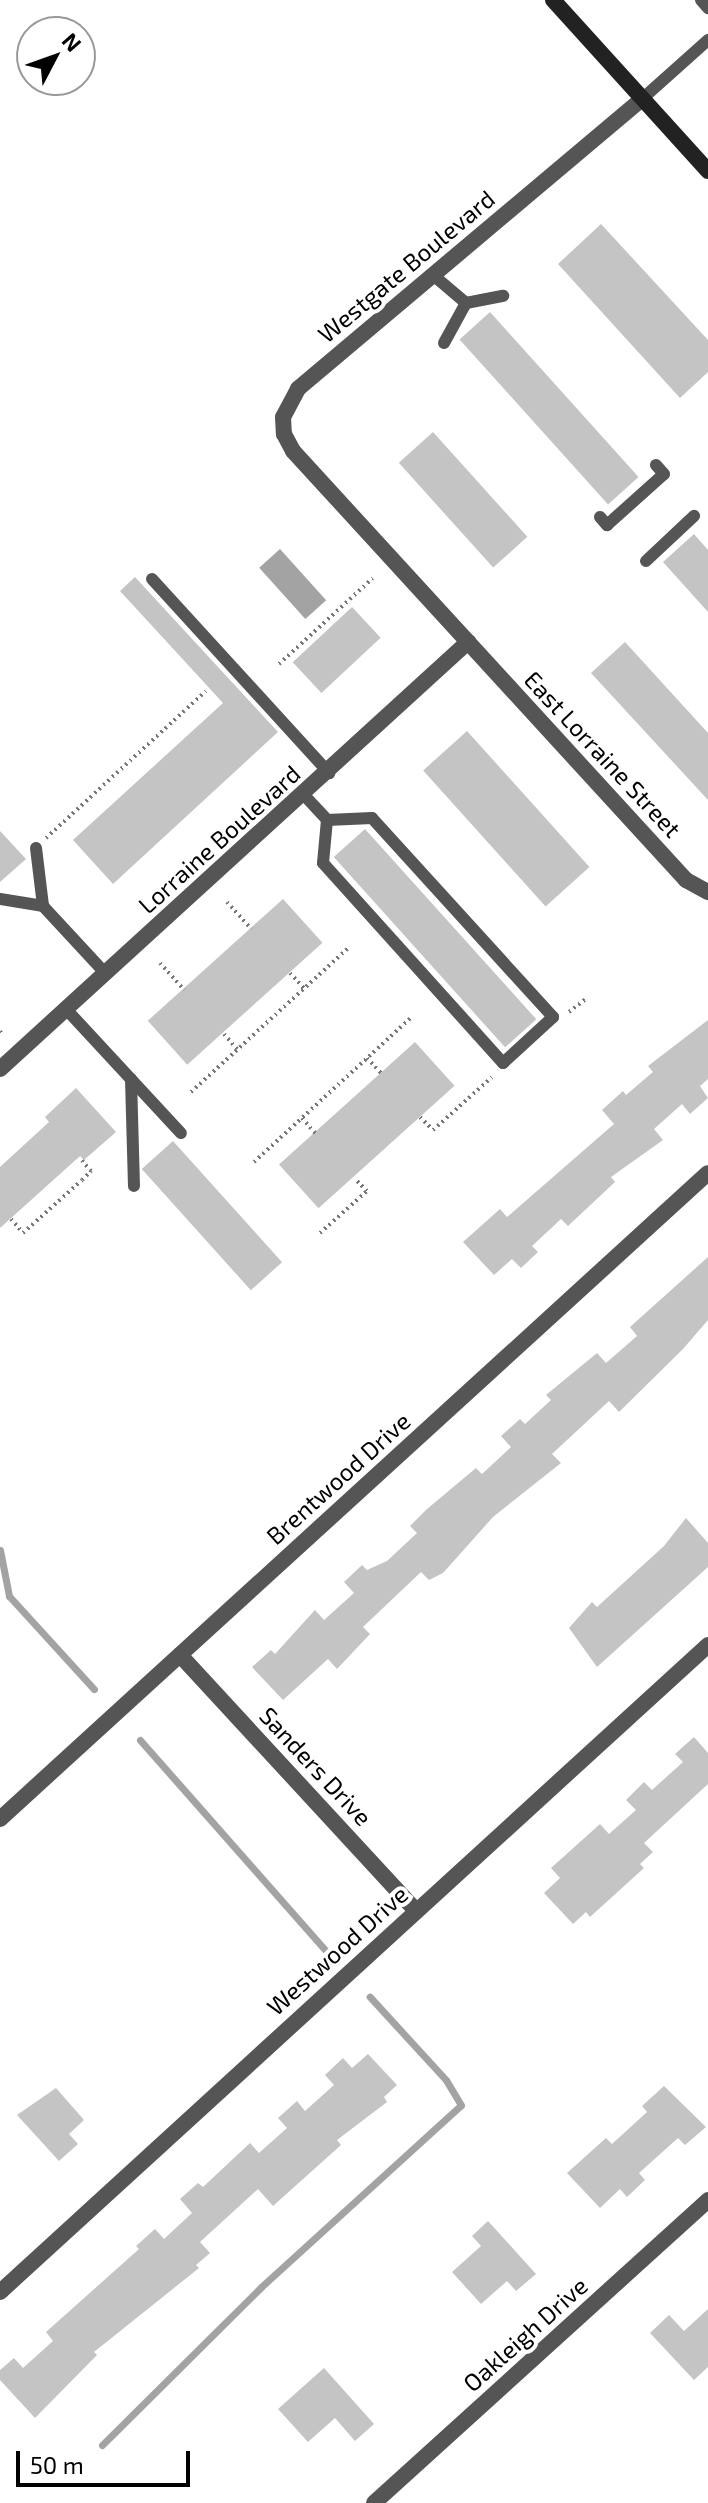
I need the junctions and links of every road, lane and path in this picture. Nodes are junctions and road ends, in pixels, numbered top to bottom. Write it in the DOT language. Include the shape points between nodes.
graph roads {
  1 [pos="553,0"];
  2 [pos="701,0"];
  3 [pos="708,8"];
  4 [pos="708,40"];
  5 [pos="642,99"];
  6 [pos="708,171"];
  7 [pos="433,275"];
  8 [pos="503,296"];
  9 [pos="466,303"];
  10 [pos="444,343"];
  11 [pos="656,465"];
  12 [pos="694,516"];
  13 [pos="600,517"];
  14 [pos="646,561"];
  15 [pos="373,578"];
  16 [pos="152,579"];
  17 [pos="468,642"];
  18 [pos="279,664"];
  19 [pos="206,691"];
  20 [pos="329,773"];
  21 [pos="304,795"];
  22 [pos="327,820"];
  23 [pos="41,844"];
  24 [pos="708,892"];
  25 [pos="0,899"];
  26 [pos="227,902"];
  27 [pos="43,906"];
  28 [pos="251,929"];
  29 [pos="349,947"];
  30 [pos="160,963"];
  31 [pos="105,973"];
  32 [pos="290,973"];
  33 [pos="304,988"];
  34 [pos="184,990"];
  35 [pos="66,1009"];
  36 [pos="413,1016"];
  37 [pos="224,1034"];
  38 [pos="237,1049"];
  39 [pos="367,1058"];
  40 [pos="0,1069"];
  41 [pos="498,1072"];
  42 [pos="381,1073"];
  43 [pos="131,1079"];
  44 [pos="191,1092"];
  45 [pos="420,1117"];
  46 [pos="302,1118"];
  47 [pos="181,1133"];
  48 [pos="315,1133"];
  49 [pos="79,1157"];
  50 [pos="254,1162"];
  51 [pos="708,1173"];
  52 [pos="354,1178"];
  53 [pos="134,1186"];
  54 [pos="11,1219"];
  55 [pos="320,1233"];
  56 [pos="708,1645"];
  57 [pos="180,1655"];
  58 [pos="0,1819"];
  59 [pos="416,1911"];
  60 [pos="708,2200"];
  61 [pos="0,2292"];
  62 [pos="374,2503"];
  1 -- 5 [label="main road"];
  2 -- 3 [label="lane"];
  4 -- 5 [label="lane"];
  5 -- 6 [label="main road"];
  5 -- 7 [label="street, Westgate Boulevard"];
  7 -- 9 [label="lane"];
  7 -- 17 [label="street, Westgate Boulevard" via="288,401 284,434"];
  8 -- 9 [label="lane"];
  9 -- 10 [label="lane"];
  11 -- 13 [label="lane" via="664,474 607,525"];
  12 -- 14 [label="lane"];
  15 -- 18 [label="path"];
  16 -- 20 [label="lane"];
  17 -- 20 [label="street, Lorraine Boulevard"];
  17 -- 24 [label="street, East Lorraine Street" via="686,880"];
  19 -- 23 [label="path"];
  20 -- 21 [label="street, Lorraine Boulevard"];
  21 -- 22 [label="lane"];
  21 -- 31 [label="street, Lorraine Boulevard"];
  22 -- 22 [label="lane" via="323,863 503,1063 553,1017 372,818"];
  23 -- 27 [label="lane"];
  25 -- 27 [label="lane"];
  26 -- 28 [label="path"];
  27 -- 31 [label="lane"];
  29 -- 33 [label="path"];
  30 -- 34 [label="path"];
  31 -- 35 [label="street, Lorraine Boulevard"];
  32 -- 33 [label="path"];
  33 -- 38 [label="path"];
  35 -- 40 [label="street, Lorraine Boulevard"];
  35 -- 43 [label="lane"];
  36 -- 39 [label="path"];
  37 -- 38 [label="path"];
  38 -- 44 [label="path"];
  39 -- 42 [label="path"];
  39 -- 46 [label="path"];
  41 -- 45 [label="path" via="433,1130"];
  43 -- 47 [label="lane"];
  43 -- 53 [label="lane"];
  46 -- 48 [label="path"];
  46 -- 50 [label="path"];
  49 -- 54 [label="path" via="91,1171 23,1233"];
  51 -- 57 [label="street, Brentwood Drive"];
  52 -- 55 [label="path" via="367,1191"];
  56 -- 59 [label="street, Westwood Drive"];
  57 -- 58 [label="street, Brentwood Drive"];
  57 -- 59 [label="street, Sanders Drive"];
  59 -- 61 [label="street, Westwood Drive"];
  60 -- 62 [label="street, Oakleigh Drive"];
}
